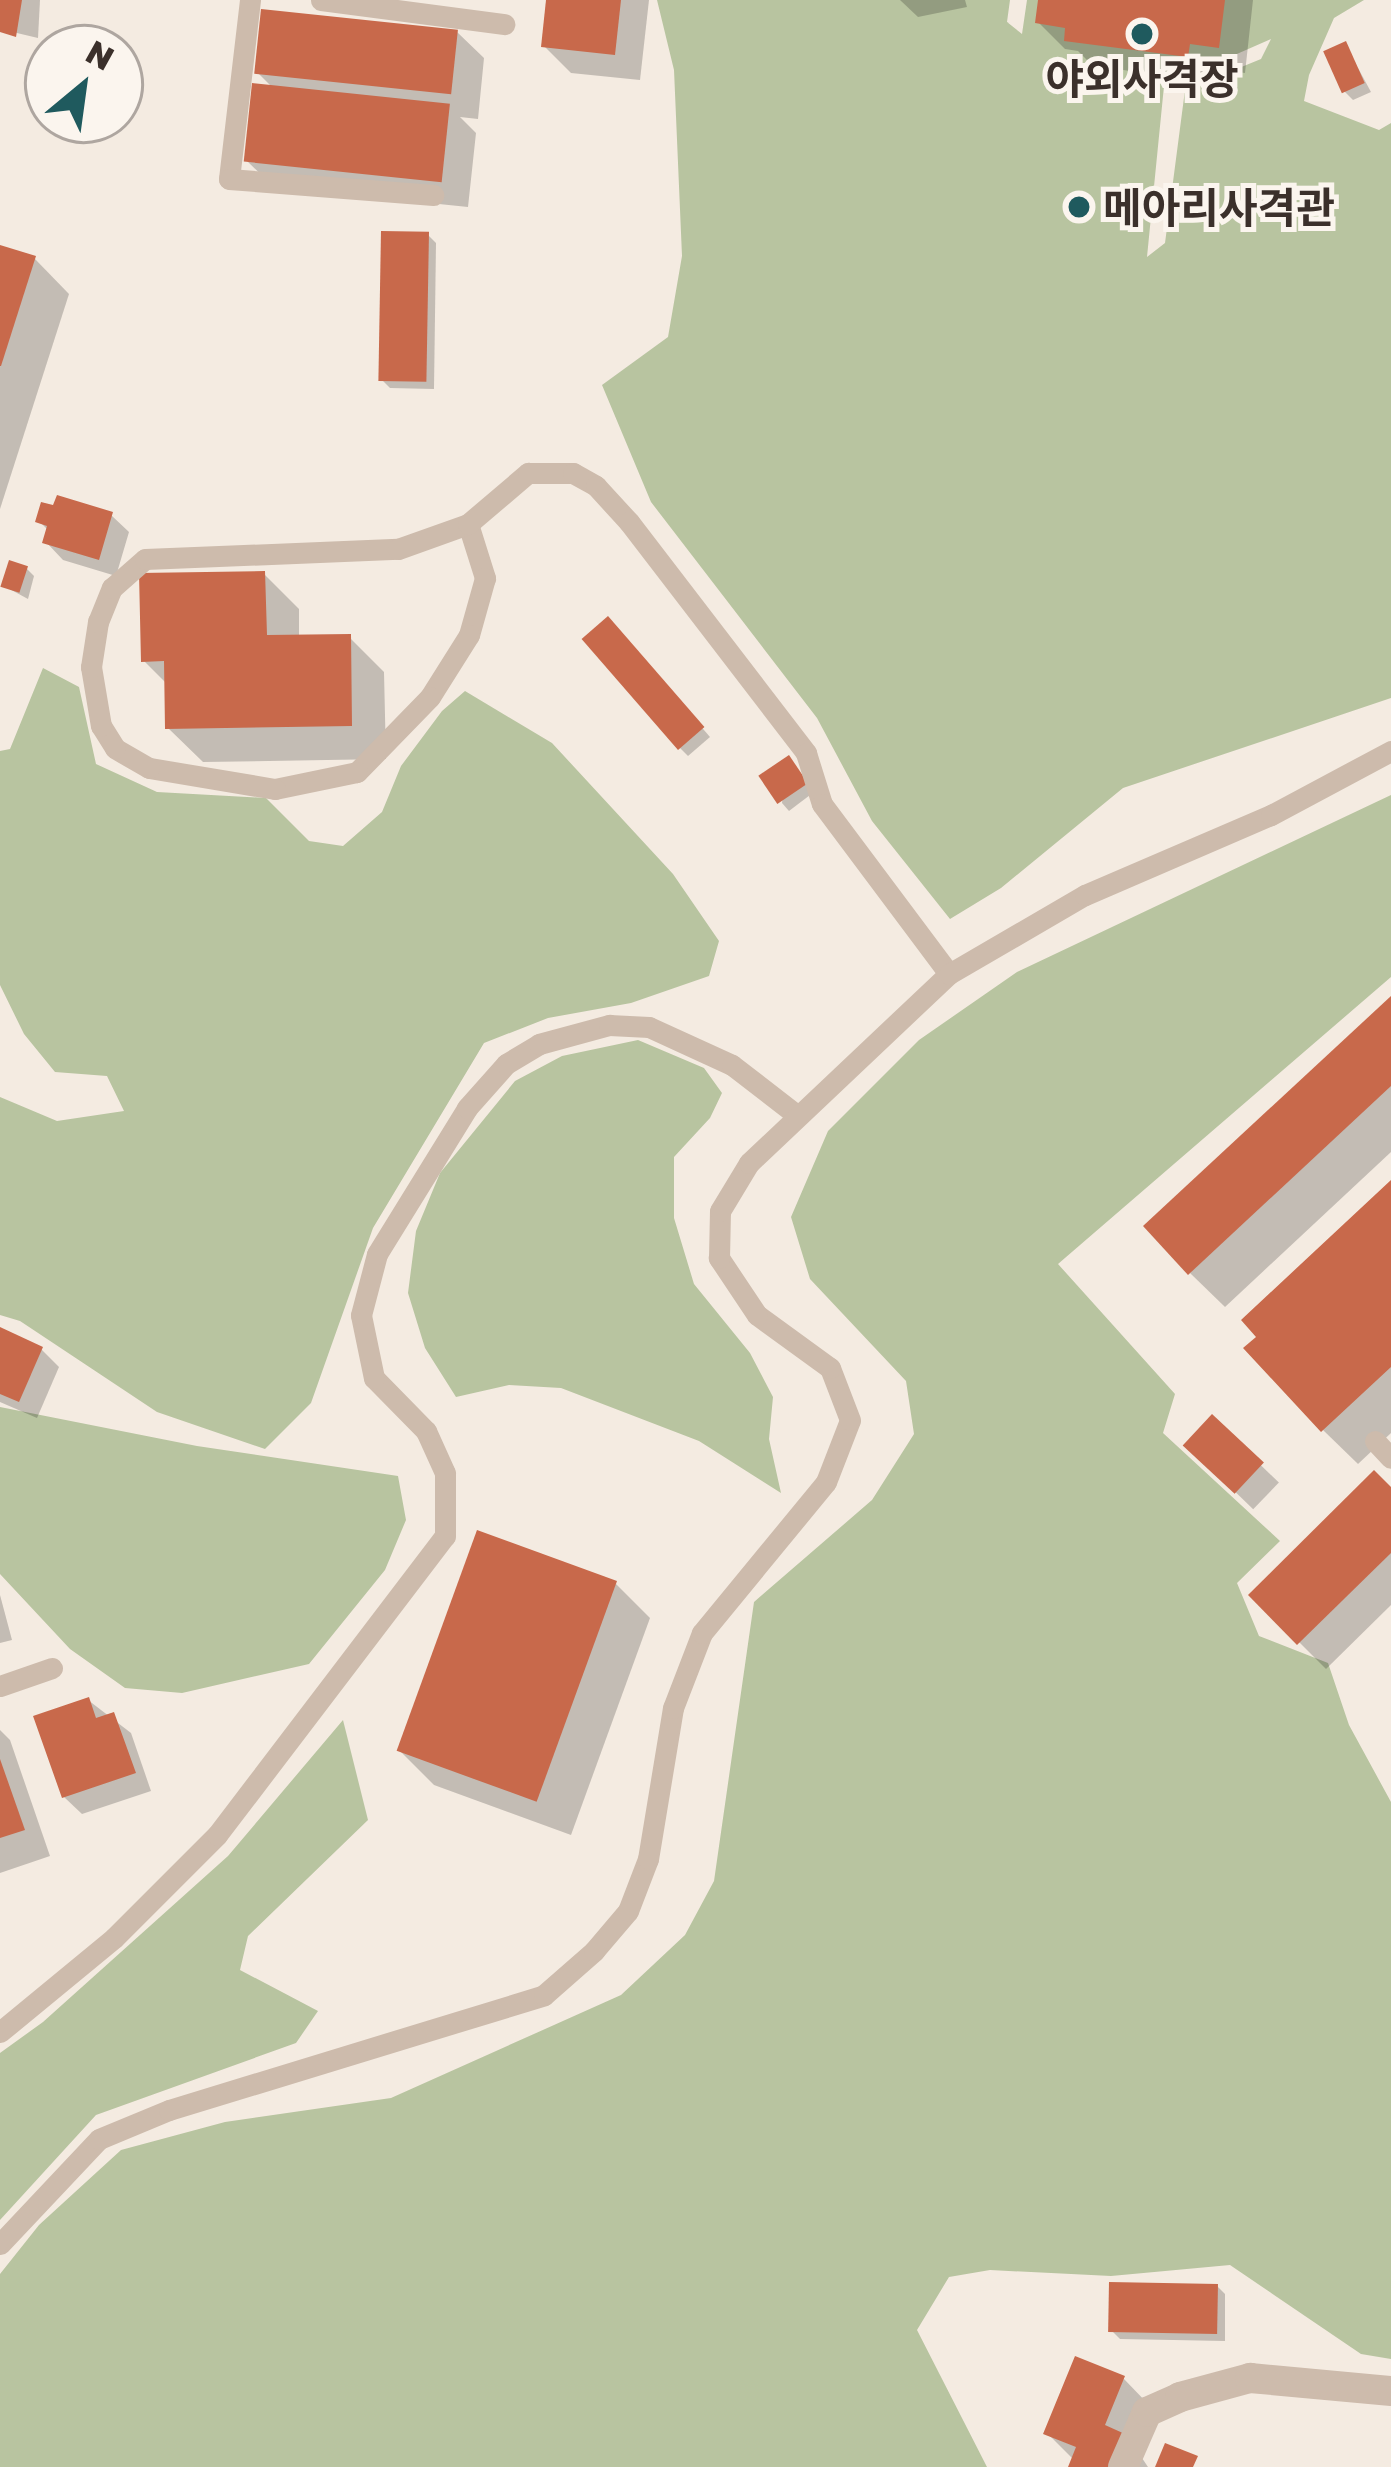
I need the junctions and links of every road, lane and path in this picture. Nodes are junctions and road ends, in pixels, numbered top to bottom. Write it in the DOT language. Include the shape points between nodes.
graph roads {
  1 [pos="250,0"];
  2 [pos="322,0"];
  3 [pos="504,24"];
  4 [pos="433,195"];
  5 [pos="468,524"];
  6 [pos="1391,751"];
  7 [pos="949,974"];
  8 [pos="798,1117"];
  9 [pos="52,1668"];
  10 [pos="0,1686"];
  11 [pos="0,2032"];
  12 [pos="0,2244"];
  13 [pos="1391,2391"];
  14 [pos="1123,2467"];
  1 -- 4 [label="lane" via="229,179"];
  2 -- 3 [label="lane"];
  5 -- 5 [label="lane" via="484,578 469,635 430,697 357,772 275,788 149,768 115,748 101,726 91,667 98,622 112,588 146,559 398,549"];
  5 -- 7 [label="lane" via="528,473 573,473 596,486 806,753 822,804"];
  6 -- 7 [label="lane" via="1271,815 1085,895"];
  7 -- 8 [label="lane"];
  8 -- 11 [label="lane" via="732,1065 649,1027 609,1025 539,1044 506,1064 467,1108 377,1254 362,1315 374,1378 426,1431 446,1473 445,1536 217,1835 114,1938"];
  8 -- 12 [label="lane" via="749,1163 720,1211 719,1258 757,1315 830,1368 850,1420 826,1482 702,1633 673,1708 648,1859 628,1911 544,1995 99,2139"];
  9 -- 10 [label="lane"];
  13 -- 14 [label="street" via="1250,2378 1180,2397 1147,2412"];
}
